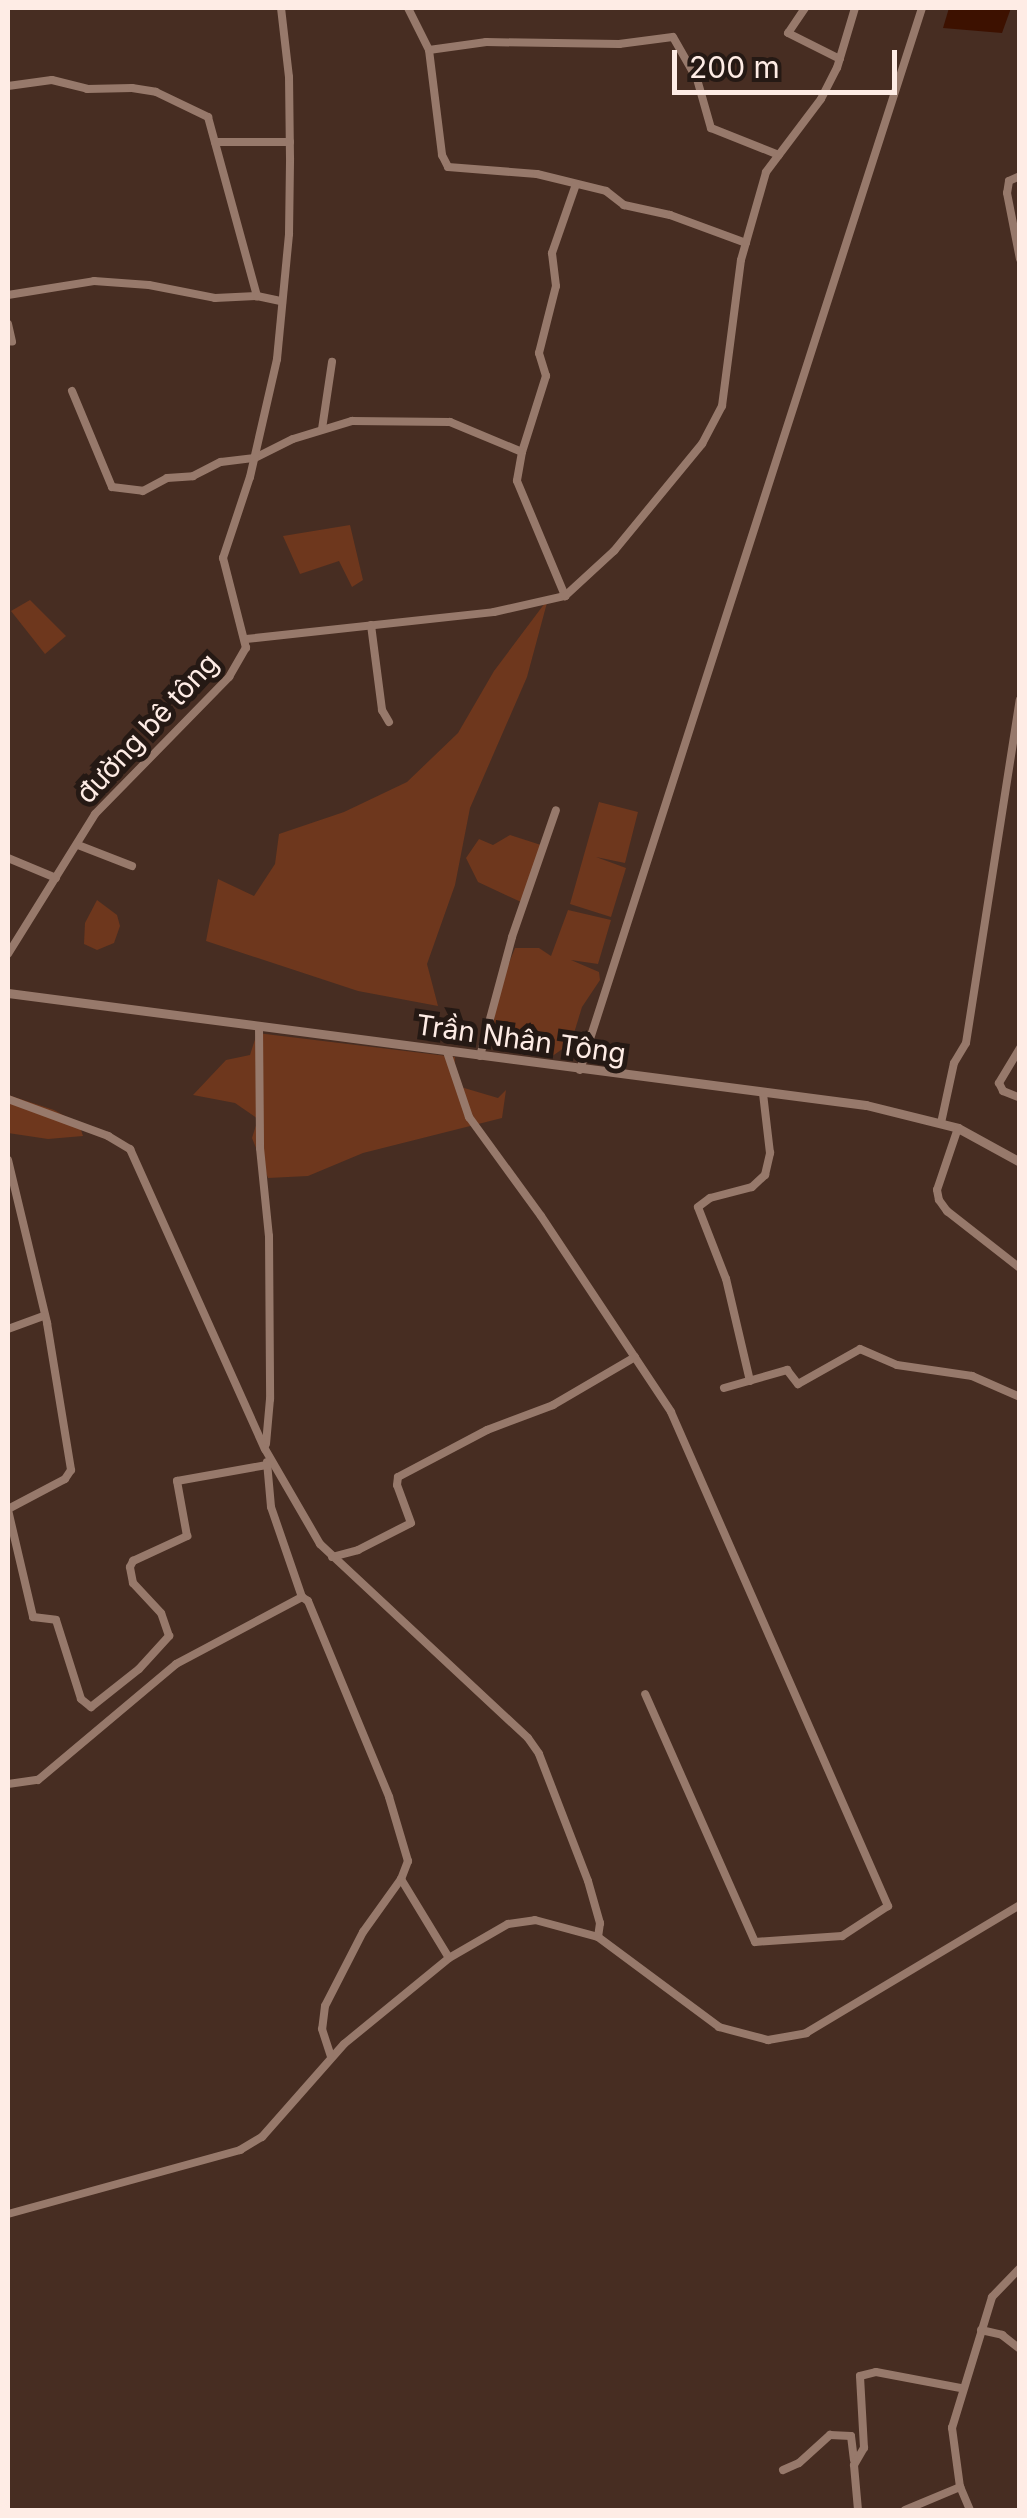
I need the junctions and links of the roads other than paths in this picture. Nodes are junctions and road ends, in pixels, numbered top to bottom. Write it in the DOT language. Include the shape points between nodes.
graph roads {
  1 [pos="282,8"];
  2 [pos="408,8"];
  3 [pos="804,8"];
  4 [pos="855,8"];
  5 [pos="922,8"];
  6 [pos="429,50"];
  7 [pos="840,60"];
  8 [pos="8,86"];
  9 [pos="215,142"];
  10 [pos="290,142"];
  11 [pos="779,155"];
  12 [pos="1020,176"];
  13 [pos="576,184"];
  14 [pos="746,243"];
  15 [pos="1020,258"];
  16 [pos="8,296"];
  17 [pos="257,296"];
  18 [pos="280,301"];
  19 [pos="8,324"];
  20 [pos="12,342"];
  21 [pos="332,362"];
  22 [pos="72,390"];
  23 [pos="322,429"];
  24 [pos="522,452"];
  25 [pos="254,458"];
  26 [pos="566,596"];
  27 [pos="372,625"];
  28 [pos="246,640"];
  29 [pos="1020,700"];
  30 [pos="1019,711"];
  31 [pos="389,722"];
  32 [pos="556,810"];
  33 [pos="78,845"];
  34 [pos="8,858"];
  35 [pos="132,866"];
  36 [pos="56,878"];
  37 [pos="8,954"];
  38 [pos="8,993"];
  39 [pos="259,1027"];
  40 [pos="1020,1048"];
  41 [pos="448,1052"];
  42 [pos="480,1056"];
  43 [pos="580,1070"];
  44 [pos="763,1093"];
  45 [pos="1020,1098"];
  46 [pos="8,1099"];
  47 [pos="941,1123"];
  48 [pos="958,1128"];
  49 [pos="8,1160"];
  50 [pos="1020,1162"];
  51 [pos="1020,1268"];
  52 [pos="43,1316"];
  53 [pos="8,1330"];
  54 [pos="635,1357"];
  55 [pos="750,1380"];
  56 [pos="724,1388"];
  57 [pos="1020,1397"];
  58 [pos="266,1450"];
  59 [pos="267,1465"];
  60 [pos="8,1509"];
  61 [pos="332,1557"];
  62 [pos="302,1597"];
  63 [pos="645,1694"];
  64 [pos="8,1781"];
  65 [pos="401,1880"];
  66 [pos="1020,1905"];
  67 [pos="598,1937"];
  68 [pos="449,1958"];
  69 [pos="330,2057"];
  70 [pos="8,2214"];
  71 [pos="1020,2268"];
  72 [pos="981,2330"];
  73 [pos="1020,2349"];
  74 [pos="961,2388"];
  75 [pos="854,2460"];
  76 [pos="783,2470"];
  77 [pos="960,2487"];
  78 [pos="858,2510"];
  79 [pos="905,2510"];
  80 [pos="970,2510"];
  1 -- 10 [label="street, đường bê tông"];
  2 -- 6 [label="street"];
  3 -- 7 [label="street" via="788,33"];
  4 -- 7 [label="street"];
  5 -- 43 [label="street"];
  6 -- 11 [label="street" via="673,37 697,79 711,128"];
  6 -- 13 [label="street" via="448,167"];
  7 -- 11 [label="street" via="821,100"];
  8 -- 9 [label="street" via="52,80 86,89 156,92 208,117"];
  9 -- 10 [label="street"];
  9 -- 17 [label="street"];
  10 -- 18 [label="street, đường bê tông"];
  11 -- 14 [label="street" via="766,172"];
  12 -- 15 [label="street" via="1009,181 1007,193"];
  13 -- 14 [label="street"];
  13 -- 24 [label="street" via="552,253 556,286 539,353 546,376"];
  14 -- 26 [label="street" via="722,406 702,444 614,551"];
  16 -- 17 [label="street" via="94,281 215,298"];
  17 -- 18 [label="street"];
  18 -- 25 [label="street, đường bê tông" via="277,359"];
  19 -- 20 [label="street"];
  21 -- 23 [label="street"];
  22 -- 25 [label="street" via="112,486 143,491 167,478"];
  23 -- 24 [label="street" via="352,422 450,422"];
  23 -- 25 [label="street"];
  24 -- 26 [label="street" via="517,481"];
  25 -- 28 [label="street, đường bê tông" via="223,558"];
  26 -- 27 [label="street" via="494,612"];
  27 -- 28 [label="street"];
  27 -- 31 [label="street"];
  28 -- 33 [label="street, đường bê tông" via="229,678 95,814"];
  29 -- 30 [label="street"];
  30 -- 47 [label="street" via="966,1042"];
  32 -- 42 [label="street"];
  33 -- 35 [label="street"];
  33 -- 36 [label="street, đường bê tông"];
  34 -- 36 [label="street"];
  36 -- 37 [label="street, đường bê tông"];
  38 -- 39 [label="street, Trần Nhân Tông"];
  39 -- 41 [label="street, Trần Nhân Tông"];
  39 -- 58 [label="street" via="269,1236"];
  40 -- 45 [label="street" via="999,1083"];
  41 -- 42 [label="street, Trần Nhân Tông"];
  41 -- 54 [label="street" via="468,1117"];
  42 -- 43 [label="street, Trần Nhân Tông"];
  43 -- 44 [label="street, Trần Nhân Tông"];
  44 -- 47 [label="street, Trần Nhân Tông" via="866,1105"];
  44 -- 55 [label="street" via="766,1176 752,1188 698,1207 726,1279"];
  46 -- 58 [label="street" via="130,1150"];
  47 -- 48 [label="street, Trần Nhân Tông"];
  48 -- 50 [label="street, Trần Nhân Tông"];
  48 -- 51 [label="street" via="940,1200"];
  49 -- 52 [label="street"];
  52 -- 53 [label="street"];
  52 -- 60 [label="street" via="71,1470"];
  54 -- 61 [label="street" via="553,1405 404,1474 397,1485 412,1523"];
  54 -- 63 [label="street" via="671,1412 888,1906 842,1936 755,1942"];
  55 -- 56 [label="street"];
  55 -- 57 [label="street" via="787,1370 798,1384 860,1349 893,1364 972,1376"];
  58 -- 59 [label="street"];
  58 -- 61 [label="street"];
  59 -- 60 [label="street" via="177,1481 188,1534 130,1567 133,1582 162,1613 168,1636 140,1668 90,1706 56,1620 32,1616"];
  59 -- 62 [label="street" via="273,1516"];
  61 -- 67 [label="street" via="528,1738 588,1881"];
  62 -- 64 [label="street" via="176,1664 38,1780"];
  62 -- 65 [label="street" via="395,1815 408,1860"];
  65 -- 68 [label="street"];
  65 -- 69 [label="street" via="328,1998 322,2029"];
  66 -- 67 [label="street" via="851,2009 790,2038 752,2039 718,2027"];
  67 -- 68 [label="street" via="522,1920"];
  68 -- 69 [label="street"];
  69 -- 70 [label="street" via="262,2136 229,2156"];
  71 -- 72 [label="street" via="999,2285"];
  72 -- 73 [label="street"];
  72 -- 74 [label="street"];
  74 -- 75 [label="street" via="876,2372 860,2376 864,2448"];
  74 -- 77 [label="street" via="952,2428"];
  75 -- 76 [label="street" via="851,2436 830,2435"];
  75 -- 78 [label="street"];
  77 -- 79 [label="street"];
  77 -- 80 [label="street"];
}
